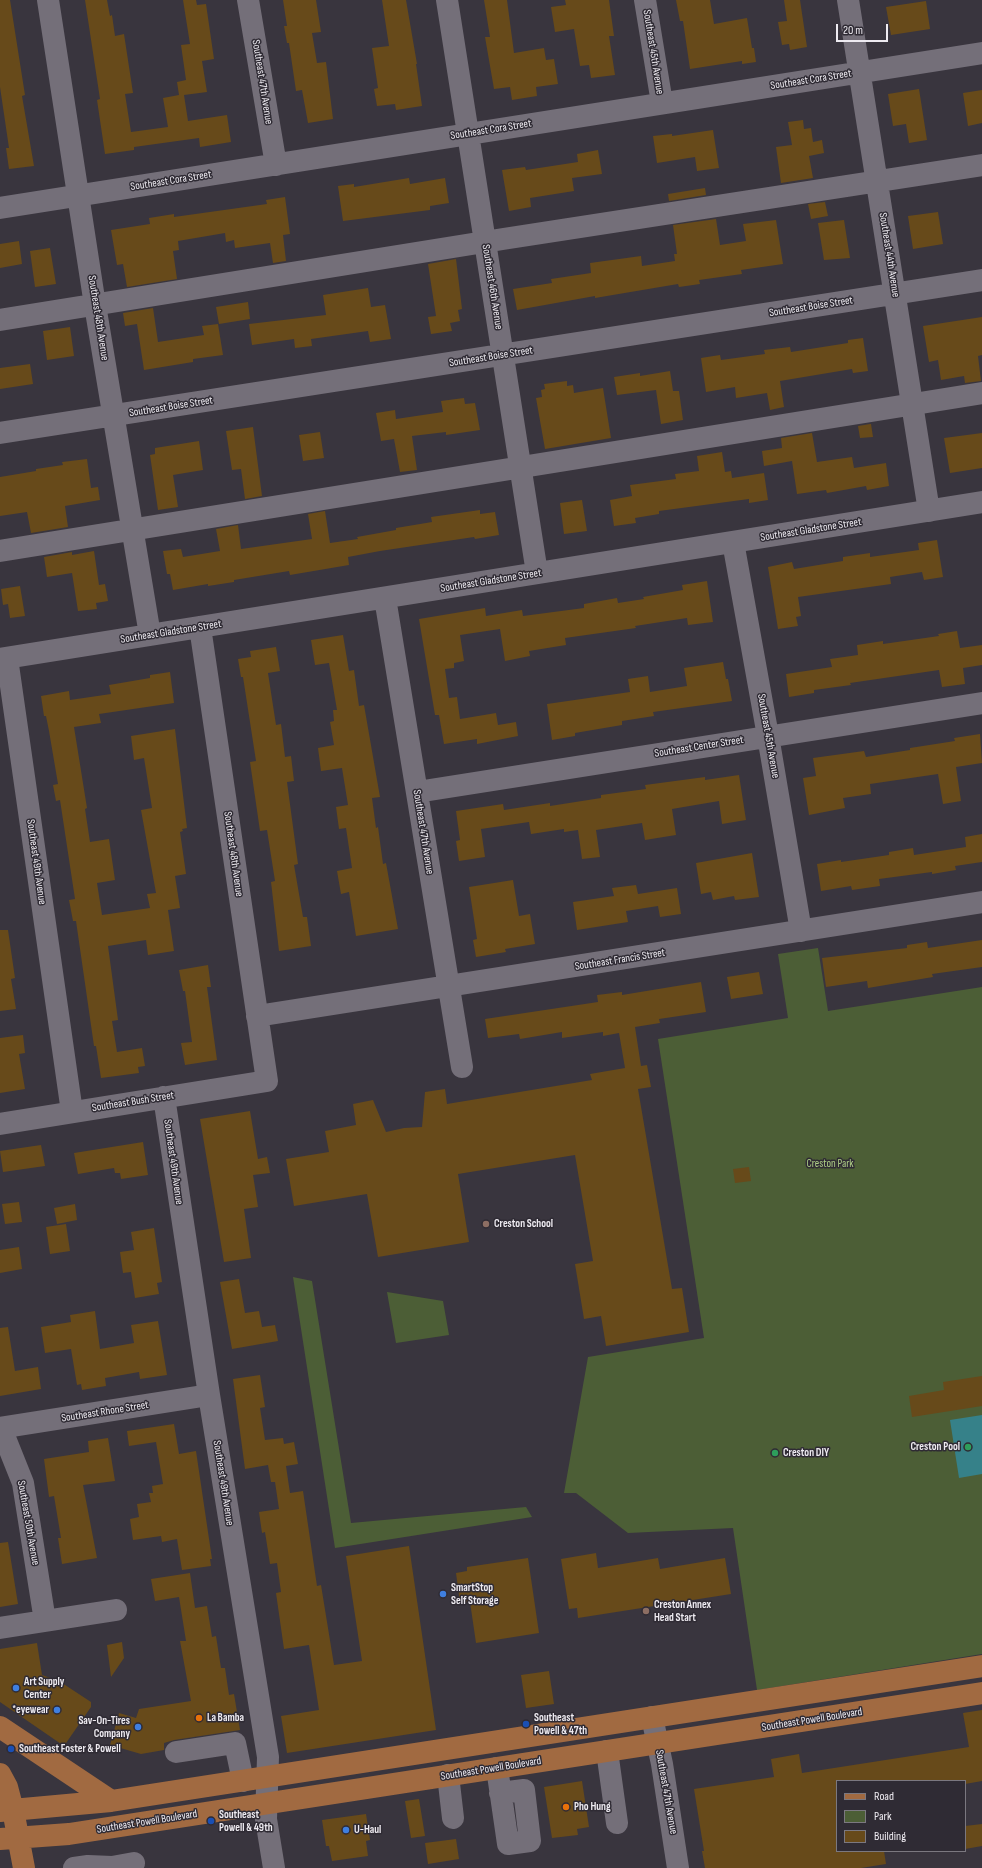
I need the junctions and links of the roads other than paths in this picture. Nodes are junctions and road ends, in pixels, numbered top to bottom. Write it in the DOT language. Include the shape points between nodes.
graph roads {
  1 [pos="48,0"];
  2 [pos="248,0"];
  3 [pos="447,0"];
  4 [pos="645,0"];
  5 [pos="848,0"];
  6 [pos="982,53"];
  7 [pos="861,72"];
  8 [pos="662,103"];
  9 [pos="469,134"];
  10 [pos="276,165"];
  11 [pos="982,165"];
  12 [pos="878,182"];
  13 [pos="79,196"];
  14 [pos="0,208"];
  15 [pos="486,242"];
  16 [pos="982,280"];
  17 [pos="895,294"];
  18 [pos="95,305"];
  19 [pos="0,320"];
  20 [pos="502,355"];
  21 [pos="982,393"];
  22 [pos="913,404"];
  23 [pos="114,416"];
  24 [pos="0,434"];
  25 [pos="521,467"];
  26 [pos="982,502"];
  27 [pos="929,511"];
  28 [pos="133,529"];
  29 [pos="733,542"];
  30 [pos="0,551"];
  31 [pos="537,574"];
  32 [pos="385,598"];
  33 [pos="200,627"];
  34 [pos="150,635"];
  35 [pos="3,659"];
  36 [pos="982,703"];
  37 [pos="768,736"];
  38 [pos="417,792"];
  39 [pos="982,902"];
  40 [pos="801,931"];
  41 [pos="449,986"];
  42 [pos="257,1016"];
  43 [pos="462,1067"];
  44 [pos="267,1081"];
  45 [pos="164,1097"];
  46 [pos="72,1112"];
  47 [pos="0,1124"];
  48 [pos="209,1395"];
  49 [pos="1,1428"];
  50 [pos="116,1610"];
  51 [pos="44,1621"];
  52 [pos="0,1628"];
  53 [pos="982,1666"];
  54 [pos="982,1693"];
  55 [pos="652,1717"];
  56 [pos="0,1727"];
  57 [pos="657,1744"];
  58 [pos="607,1751"];
  59 [pos="176,1752"];
  60 [pos="496,1768"];
  61 [pos="0,1774"];
  62 [pos="448,1776"];
  63 [pos="268,1777"];
  64 [pos="242,1781"];
  65 [pos="500,1793"];
  66 [pos="111,1801"];
  67 [pos="267,1804"];
  68 [pos="7,1811"];
  69 [pos="453,1818"];
  70 [pos="617,1823"];
  71 [pos="9,1839"];
  72 [pos="134,1863"];
  73 [pos="24,1868"];
  74 [pos="74,1868"];
  75 [pos="274,1868"];
  76 [pos="678,1868"];
  1 -- 13 [label="street, Southeast 48th Avenue"];
  2 -- 10 [label="street, Southeast 47th Avenue"];
  3 -- 9 [label="street, Southeast 46th Avenue"];
  4 -- 8 [label="street, Southeast 45th Avenue"];
  5 -- 7 [label="street, Southeast 44th Avenue"];
  6 -- 7 [label="street, Southeast Cora Street"];
  7 -- 8 [label="street, Southeast Cora Street"];
  7 -- 12 [label="street, Southeast 44th Avenue"];
  8 -- 9 [label="street, Southeast Cora Street"];
  9 -- 10 [label="street, Southeast Cora Street"];
  9 -- 15 [label="street, Southeast 46th Avenue"];
  10 -- 13 [label="street, Southeast Cora Street"];
  11 -- 12 [label="street"];
  12 -- 15 [label="street"];
  12 -- 17 [label="street, Southeast 44th Avenue"];
  13 -- 14 [label="street, Southeast Cora Street"];
  13 -- 18 [label="street, Southeast 48th Avenue"];
  15 -- 18 [label="street"];
  15 -- 20 [label="street, Southeast 46th Avenue"];
  16 -- 17 [label="street, Southeast Boise Street"];
  17 -- 20 [label="street, Southeast Boise Street"];
  17 -- 22 [label="street, Southeast 44th Avenue"];
  18 -- 19 [label="street"];
  18 -- 23 [label="street, Southeast 48th Avenue"];
  20 -- 23 [label="street, Southeast Boise Street"];
  20 -- 25 [label="street, Southeast 46th Avenue"];
  21 -- 22 [label="street"];
  22 -- 25 [label="street"];
  22 -- 27 [label="street, Southeast 44th Avenue"];
  23 -- 24 [label="street, Southeast Boise Street"];
  23 -- 28 [label="street, Southeast 48th Avenue"];
  25 -- 28 [label="street"];
  25 -- 31 [label="street, Southeast 46th Avenue"];
  26 -- 27 [label="street, Southeast Gladstone Street"];
  27 -- 29 [label="street, Southeast Gladstone Street"];
  28 -- 30 [label="street"];
  28 -- 34 [label="street, Southeast 48th Avenue"];
  29 -- 31 [label="street, Southeast Gladstone Street"];
  29 -- 37 [label="street, Southeast 45th Avenue"];
  31 -- 32 [label="street, Southeast Gladstone Street"];
  32 -- 33 [label="street, Southeast Gladstone Street"];
  32 -- 38 [label="street, Southeast 47th Avenue"];
  33 -- 34 [label="street, Southeast Gladstone Street"];
  33 -- 42 [label="street, Southeast 48th Avenue"];
  34 -- 35 [label="street, Southeast Gladstone Street"];
  35 -- 46 [label="street, Southeast 49th Avenue"];
  36 -- 37 [label="street, Southeast Center Street"];
  37 -- 38 [label="street, Southeast Center Street"];
  37 -- 40 [label="street, Southeast 45th Avenue"];
  38 -- 41 [label="street, Southeast 47th Avenue"];
  39 -- 40 [label="street, Southeast Francis Street"];
  40 -- 41 [label="street, Southeast Francis Street"];
  41 -- 42 [label="street, Southeast Francis Street"];
  41 -- 43 [label="street, Southeast 47th Avenue"];
  42 -- 44 [label="street, Southeast 48th Avenue"];
  44 -- 45 [label="street, Southeast Bush Street"];
  45 -- 46 [label="street, Southeast Bush Street"];
  45 -- 48 [label="street, Southeast 49th Avenue"];
  46 -- 47 [label="street, Southeast Bush Street"];
  48 -- 49 [label="street, Southeast Rhone Street"];
  48 -- 63 [label="street, Southeast 49th Avenue" via="268,1756"];
  49 -- 51 [label="street, Southeast 50th Avenue" via="23,1483"];
  50 -- 51 [label="street"];
  51 -- 52 [label="street"];
  53 -- 55 [label="main road"];
  54 -- 57 [label="main road, Southeast Powell Boulevard"];
  55 -- 57 [label="street, Southeast 47th Avenue"];
  55 -- 63 [label="main road"];
  56 -- 66 [label="main road"];
  57 -- 58 [label="main road, Southeast Powell Boulevard"];
  57 -- 76 [label="street, Southeast 47th Avenue"];
  58 -- 60 [label="main road, Southeast Powell Boulevard"];
  58 -- 70 [label="street"];
  59 -- 64 [label="street" via="235,1743"];
  60 -- 62 [label="main road, Southeast Powell Boulevard"];
  60 -- 65 [label="street"];
  61 -- 68 [label="main road" via="7,1787"];
  62 -- 67 [label="main road, Southeast Powell Boulevard"];
  62 -- 69 [label="street"];
  63 -- 64 [label="main road"];
  63 -- 67 [label="street, Southeast 49th Avenue"];
  64 -- 66 [label="main road"];
  66 -- 68 [label="main road"];
  67 -- 71 [label="main road, Southeast Powell Boulevard" via="69,1834"];
  67 -- 75 [label="street, Southeast 49th Avenue" via="266,1819"];
  68 -- 71 [label="main road"];
  71 -- 73 [label="main road"];
  72 -- 74 [label="street"];
}
